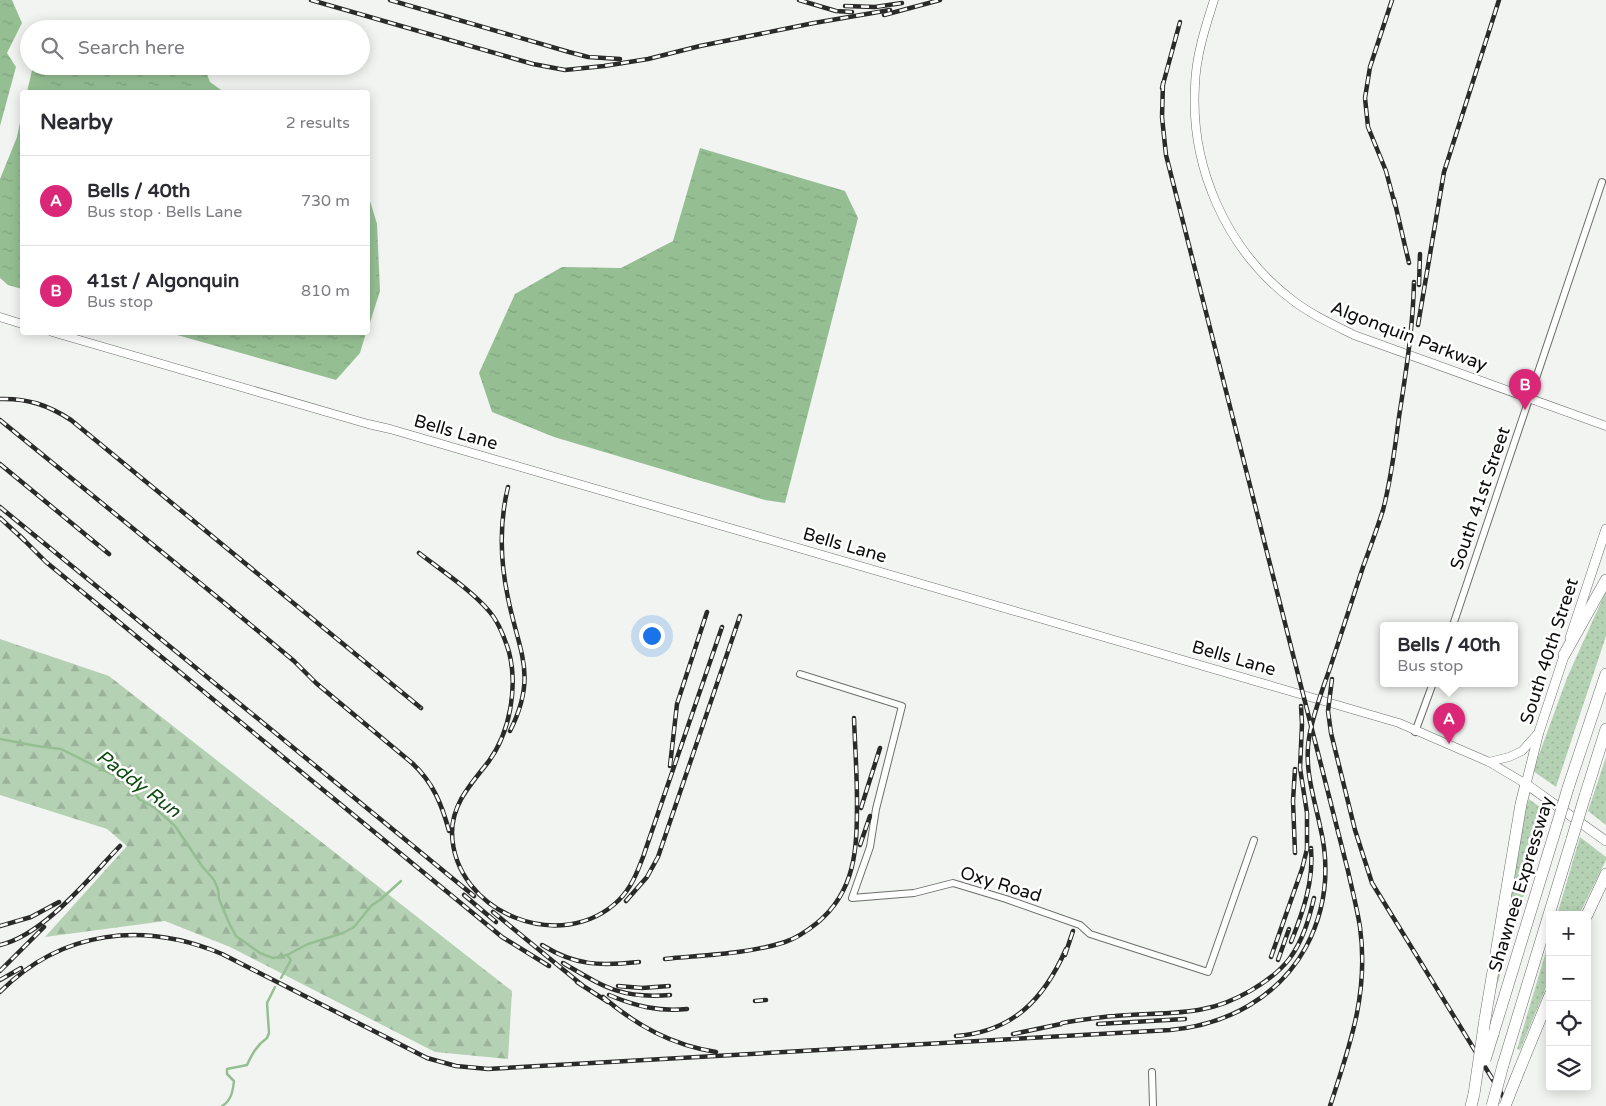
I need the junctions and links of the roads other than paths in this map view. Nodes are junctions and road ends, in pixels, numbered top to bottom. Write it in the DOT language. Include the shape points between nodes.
graph roads {
  1 [pos="1214,0"];
  2 [pos="1602,182"];
  3 [pos="0,317"];
  4 [pos="20,323"];
  5 [pos="62,335"];
  6 [pos="1529,399"];
  7 [pos="1606,426"];
  8 [pos="1606,529"];
  9 [pos="1606,580"];
  10 [pos="1454,622"];
  11 [pos="1564,655"];
  12 [pos="800,674"];
  13 [pos="1606,674"];
  14 [pos="1432,687"];
  15 [pos="1606,729"];
  16 [pos="1415,732"];
  17 [pos="1539,732"];
  18 [pos="1489,762"];
  19 [pos="1526,784"];
  20 [pos="1254,840"];
  21 [pos="1606,841"];
  22 [pos="1605,880"];
  23 [pos="1589,911"];
  24 [pos="1548,1001"];
  25 [pos="1152,1072"];
  26 [pos="1474,1094"];
  27 [pos="1153,1106"];
  28 [pos="1470,1106"];
  29 [pos="1492,1106"];
  30 [pos="1505,1106"];
  1 -- 6 [label="street, Algonquin Parkway" via="1200,47 1195,83 1196,126 1199,152 1215,202 1240,246 1272,282 1330,323"];
  2 -- 6 [label="street, South 41st Street"];
  3 -- 4 [label="street"];
  5 -- 16 [label="street, Bells Lane" via="1399,723"];
  6 -- 7 [label="street, Algonquin Parkway"];
  6 -- 10 [label="street, South 41st Street"];
  8 -- 11 [label="main road, South 40th Street"];
  9 -- 11 [label="highway"];
  11 -- 17 [label="main road, South 40th Street"];
  12 -- 20 [label="street, Oxy Road" via="902,706 876,809 870,847 852,898 914,893 953,883 1080,926 1090,934 1208,972"];
  13 -- 26 [label="highway, Shawnee Expressway, bridge"];
  14 -- 16 [label="street"];
  15 -- 29 [label="highway, Shawnee Expressway, bridge"];
  16 -- 18 [label="street, Bells Lane"];
  17 -- 18 [label="street" via="1522,751"];
  17 -- 19 [label="main road, South 40th Street"];
  18 -- 19 [label="street, Bells Lane"];
  19 -- 21 [label="main road, Bells Lane"];
  19 -- 26 [label="highway, bridge"];
  22 -- 23 [label="highway"];
  24 -- 30 [label="highway, bridge"];
  25 -- 27 [label="street"];
  26 -- 28 [label="highway, Shawnee Expressway"];
}
